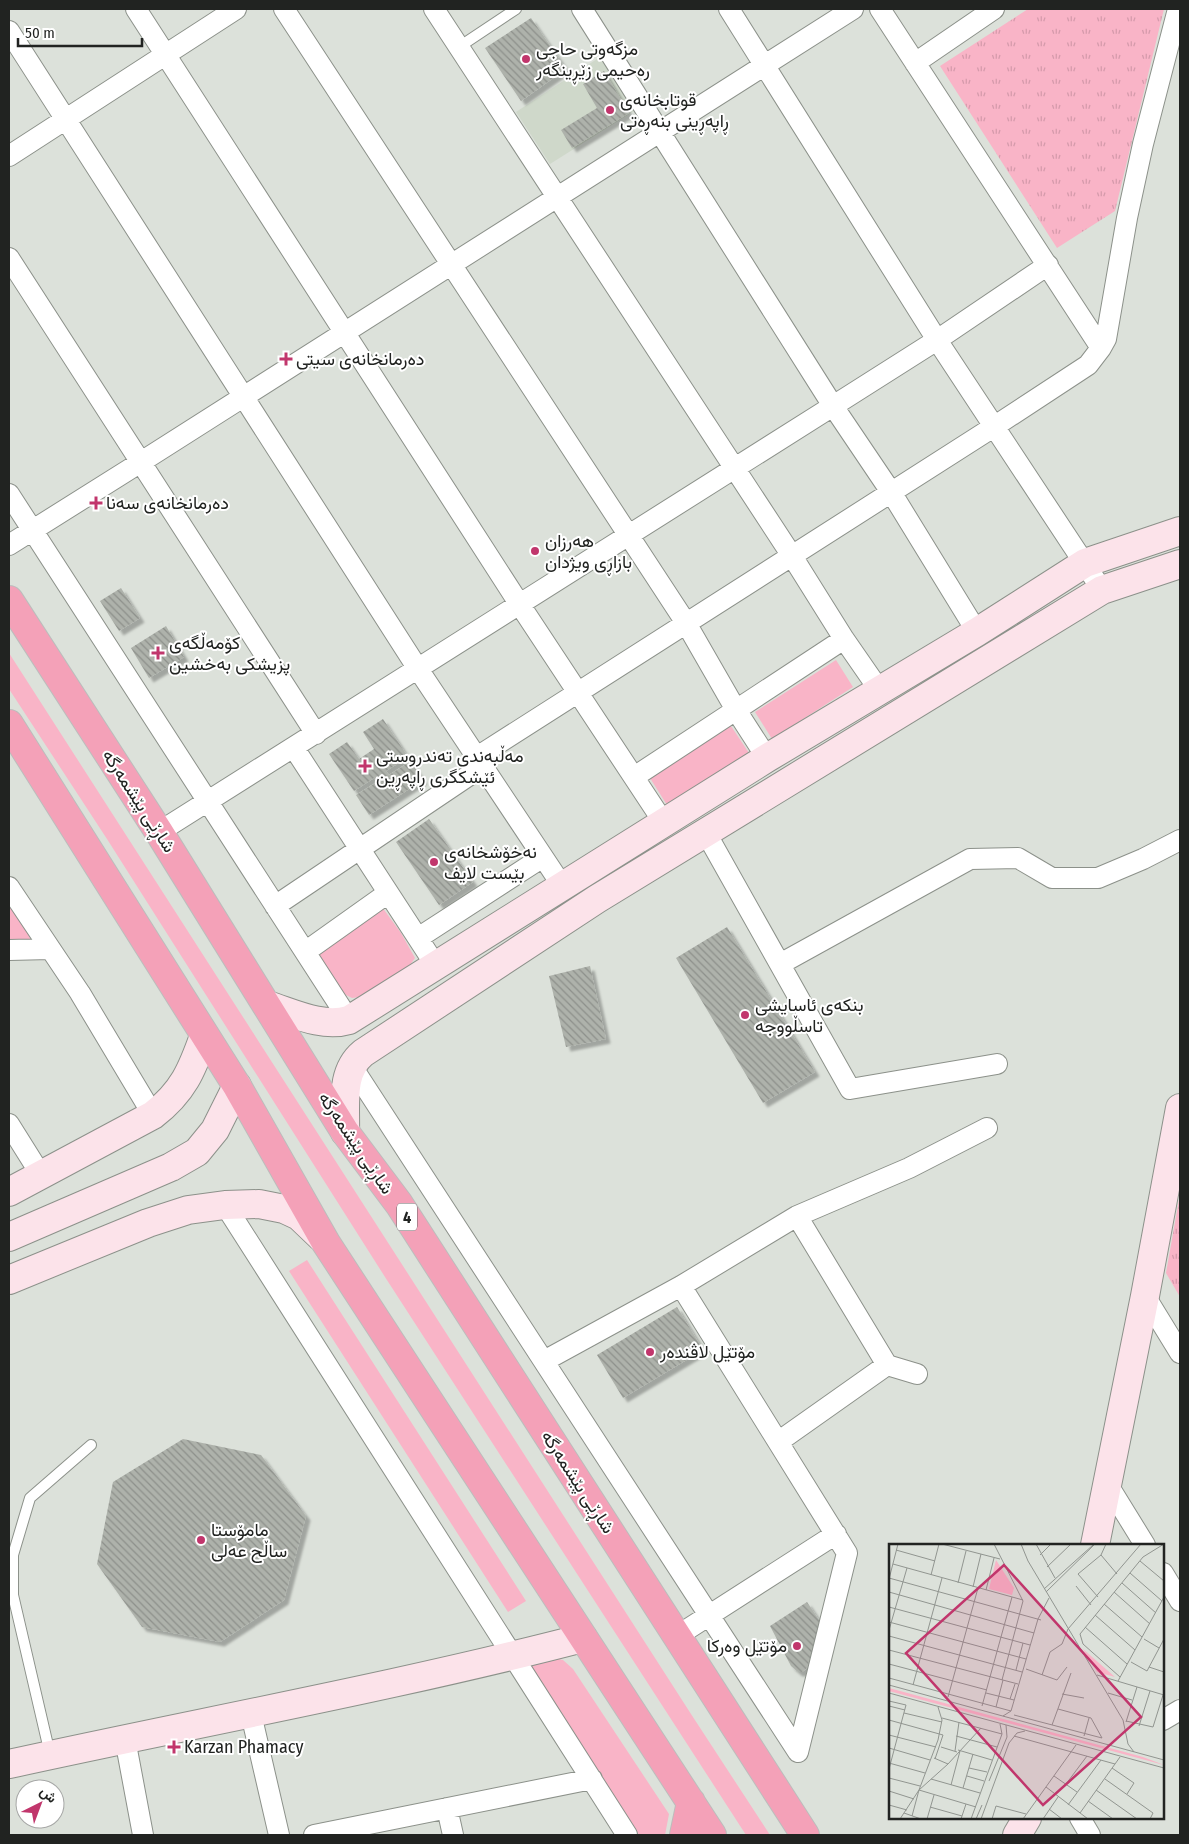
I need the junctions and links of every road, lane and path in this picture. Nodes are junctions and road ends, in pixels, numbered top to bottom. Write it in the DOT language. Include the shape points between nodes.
graph roads {
  1 [pos="136,9"];
  2 [pos="236,9"];
  3 [pos="284,9"];
  4 [pos="434,9"];
  5 [pos="516,9"];
  6 [pos="582,9"];
  7 [pos="729,9"];
  8 [pos="853,9"];
  9 [pos="880,9"];
  10 [pos="994,9"];
  11 [pos="1178,9"];
  12 [pos="9,31"];
  13 [pos="459,47"];
  14 [pos="166,54"];
  15 [pos="915,63"];
  16 [pos="764,65"];
  17 [pos="65,119"];
  18 [pos="660,132"];
  19 [pos="9,156"];
  20 [pos="557,197"];
  21 [pos="9,258"];
  22 [pos="452,264"];
  23 [pos="1048,265"];
  24 [pos="345,333"];
  25 [pos="937,340"];
  26 [pos="1101,348"];
  27 [pos="244,397"];
  28 [pos="834,406"];
  29 [pos="995,426"];
  30 [pos="141,462"];
  31 [pos="735,469"];
  32 [pos="891,492"];
  33 [pos="9,494"];
  34 [pos="32,530"];
  35 [pos="1180,530"];
  36 [pos="629,536"];
  37 [pos="9,545"];
  38 [pos="792,556"];
  39 [pos="1085,563"];
  40 [pos="1180,564"];
  41 [pos="1102,590"];
  42 [pos="9,600"];
  43 [pos="520,605"];
  44 [pos="686,624"];
  45 [pos="978,632"];
  46 [pos="844,639"];
  47 [pos="418,669"];
  48 [pos="880,691"];
  49 [pos="579,692"];
  50 [pos="736,710"];
  51 [pos="9,724"];
  52 [pos="316,734"];
  53 [pos="294,748"];
  54 [pos="767,758"];
  55 [pos="480,762"];
  56 [pos="634,777"];
  57 [pos="207,800"];
  58 [pos="664,823"];
  59 [pos="159,832"];
  60 [pos="706,832"];
  61 [pos="1180,840"];
  62 [pos="360,850"];
  63 [pos="544,857"];
  64 [pos="9,887"];
  65 [pos="563,887"];
  66 [pos="388,893"];
  67 [pos="275,906"];
  68 [pos="418,938"];
  69 [pos="50,949"];
  70 [pos="9,950"];
  71 [pos="305,952"];
  72 [pos="780,964"];
  73 [pos="436,966"];
  74 [pos="267,1005"];
  75 [pos="349,1020"];
  76 [pos="204,1036"];
  77 [pos="997,1064"];
  78 [pos="351,1065"];
  79 [pos="236,1086"];
  80 [pos="1180,1108"];
  81 [pos="153,1115"];
  82 [pos="9,1124"];
  83 [pos="987,1128"];
  84 [pos="346,1132"];
  85 [pos="41,1175"];
  86 [pos="9,1192"];
  87 [pos="224,1205"];
  88 [pos="797,1216"];
  89 [pos="9,1237"];
  90 [pos="326,1242"];
  91 [pos="9,1280"];
  92 [pos="680,1286"];
  93 [pos="1145,1296"];
  94 [pos="1180,1353"];
  95 [pos="544,1361"];
  96 [pos="888,1366"];
  97 [pos="917,1374"];
  98 [pos="778,1442"];
  99 [pos="91,1445"];
  100 [pos="1108,1485"];
  101 [pos="836,1534"];
  102 [pos="1095,1544"];
  103 [pos="1144,1544"];
  104 [pos="1164,1575"];
  105 [pos="1180,1601"];
  106 [pos="709,1615"];
  107 [pos="677,1636"];
  108 [pos="583,1638"];
  109 [pos="512,1656"];
  110 [pos="1180,1710"];
  111 [pos="252,1714"];
  112 [pos="1164,1719"];
  113 [pos="125,1739"];
  114 [pos="50,1755"];
  115 [pos="9,1764"];
  116 [pos="592,1780"];
  117 [pos="691,1802"];
  118 [pos="447,1808"];
  119 [pos="1026,1819"];
  120 [pos="1081,1819"];
  121 [pos="143,1835"];
  122 [pos="278,1835"];
  123 [pos="314,1835"];
  124 [pos="453,1835"];
  125 [pos="627,1835"];
  126 [pos="684,1835"];
  127 [pos="712,1835"];
  128 [pos="805,1835"];
  129 [pos="1017,1835"];
  130 [pos="1090,1835"];
  1 -- 14 [label="street"];
  2 -- 14 [label="street"];
  3 -- 22 [label="street"];
  4 -- 13 [label="street"];
  5 -- 13 [label="lane"];
  6 -- 18 [label="street"];
  7 -- 16 [label="street"];
  8 -- 16 [label="street"];
  9 -- 15 [label="street"];
  10 -- 15 [label="street"];
  11 -- 26 [label="street" via="1143,144 1108,329"];
  12 -- 17 [label="street"];
  13 -- 20 [label="street"];
  14 -- 17 [label="street"];
  14 -- 24 [label="street"];
  15 -- 23 [label="street"];
  16 -- 18 [label="street"];
  16 -- 25 [label="street"];
  17 -- 19 [label="street"];
  17 -- 27 [label="street"];
  18 -- 20 [label="street"];
  18 -- 28 [label="street"];
  20 -- 22 [label="street"];
  20 -- 31 [label="street"];
  21 -- 30 [label="street"];
  22 -- 24 [label="street"];
  22 -- 36 [label="street"];
  23 -- 25 [label="street"];
  23 -- 26 [label="street"];
  24 -- 27 [label="street"];
  24 -- 43 [label="street"];
  25 -- 28 [label="street"];
  25 -- 29 [label="street"];
  26 -- 29 [label="street" via="1088,365"];
  27 -- 30 [label="street"];
  27 -- 47 [label="street"];
  28 -- 31 [label="street"];
  28 -- 32 [label="street"];
  29 -- 32 [label="street"];
  29 -- 39 [label="street"];
  30 -- 34 [label="street"];
  30 -- 52 [label="street"];
  31 -- 36 [label="street"];
  31 -- 38 [label="street"];
  32 -- 38 [label="street"];
  32 -- 45 [label="street"];
  33 -- 34 [label="street"];
  34 -- 37 [label="street"];
  34 -- 57 [label="street"];
  35 -- 39 [label="main road"];
  36 -- 43 [label="street"];
  36 -- 44 [label="street"];
  38 -- 44 [label="street"];
  38 -- 46 [label="street"];
  39 -- 41 [label="street"];
  39 -- 45 [label="main road"];
  40 -- 41 [label="main road"];
  41 -- 60 [label="main road"];
  42 -- 59 [label="highway, شاڕێی پێشمەرگە / 4"];
  43 -- 47 [label="street"];
  43 -- 49 [label="street"];
  44 -- 49 [label="street"];
  44 -- 50 [label="street"];
  45 -- 48 [label="main road"];
  46 -- 48 [label="street"];
  46 -- 50 [label="street"];
  47 -- 52 [label="street"];
  47 -- 55 [label="street"];
  48 -- 54 [label="main road"];
  49 -- 55 [label="street"];
  49 -- 56 [label="street"];
  50 -- 54 [label="street"];
  50 -- 56 [label="street"];
  51 -- 76 [label="highway"];
  52 -- 53 [label="street"];
  53 -- 57 [label="street"];
  53 -- 62 [label="street"];
  54 -- 58 [label="main road"];
  55 -- 62 [label="street"];
  55 -- 63 [label="street"];
  56 -- 58 [label="street"];
  57 -- 59 [label="street"];
  57 -- 67 [label="street"];
  58 -- 65 [label="main road"];
  59 -- 74 [label="highway, شاڕێی پێشمەرگە / 4"];
  60 -- 72 [label="street"];
  60 -- 78 [label="main road" via="597,898 363,1053"];
  61 -- 72 [label="street" via="1098,878 1052,878 1018,858 970,859"];
  62 -- 66 [label="street"];
  62 -- 67 [label="street"];
  63 -- 65 [label="street"];
  63 -- 68 [label="street"];
  64 -- 69 [label="street"];
  65 -- 73 [label="main road"];
  66 -- 68 [label="street"];
  66 -- 71 [label="street"];
  67 -- 71 [label="street"];
  68 -- 73 [label="street"];
  69 -- 70 [label="street"];
  69 -- 81 [label="street" via="106,1034"];
  71 -- 75 [label="street"];
  72 -- 77 [label="street" via="850,1089"];
  73 -- 75 [label="main road"];
  74 -- 75 [label="main road" via="319,1022"];
  74 -- 84 [label="highway, شاڕێی پێشمەرگە / 4"];
  76 -- 79 [label="highway"];
  76 -- 81 [label="main road" via="188,1078"];
  78 -- 84 [label="main road" via="346,1079"];
  78 -- 95 [label="street"];
  79 -- 89 [label="main road" via="215,1130 197,1152 171,1167"];
  79 -- 90 [label="highway"];
  80 -- 93 [label="main road"];
  81 -- 85 [label="main road"];
  82 -- 85 [label="street"];
  83 -- 88 [label="street" via="909,1168"];
  84 -- 107 [label="highway, شاڕێی پێشمەرگە / 4" via="399,1204"];
  85 -- 86 [label="main road"];
  87 -- 90 [label="main road" via="259,1204 284,1209 299,1216"];
  87 -- 91 [label="main road" via="188,1210 148,1223"];
  87 -- 109 [label="street"];
  88 -- 92 [label="street"];
  88 -- 96 [label="street"];
  90 -- 108 [label="highway"];
  92 -- 95 [label="street"];
  92 -- 98 [label="street"];
  93 -- 94 [label="street"];
  93 -- 100 [label="main road"];
  95 -- 106 [label="street"];
  96 -- 97 [label="street"];
  96 -- 98 [label="street"];
  98 -- 101 [label="street"];
  99 -- 114 [label="lane" via="30,1498 13,1555 12,1596"];
  100 -- 102 [label="main road"];
  100 -- 103 [label="street"];
  101 -- 106 [label="street"];
  101 -- 106 [label="street" via="847,1553 798,1752"];
  104 -- 105 [label="street"];
  106 -- 107 [label="street"];
  107 -- 128 [label="highway, شاڕێی پێشمەرگە / 4"];
  108 -- 109 [label="main road"];
  108 -- 117 [label="highway"];
  109 -- 111 [label="main road"];
  109 -- 116 [label="street"];
  110 -- 112 [label="street"];
  111 -- 113 [label="main road"];
  111 -- 122 [label="street"];
  113 -- 114 [label="main road"];
  113 -- 121 [label="street"];
  114 -- 115 [label="main road"];
  116 -- 118 [label="street"];
  116 -- 125 [label="street"];
  117 -- 126 [label="highway"];
  117 -- 127 [label="highway"];
  118 -- 123 [label="street"];
  118 -- 124 [label="street"];
  119 -- 129 [label="main road"];
  120 -- 130 [label="street"];
}
